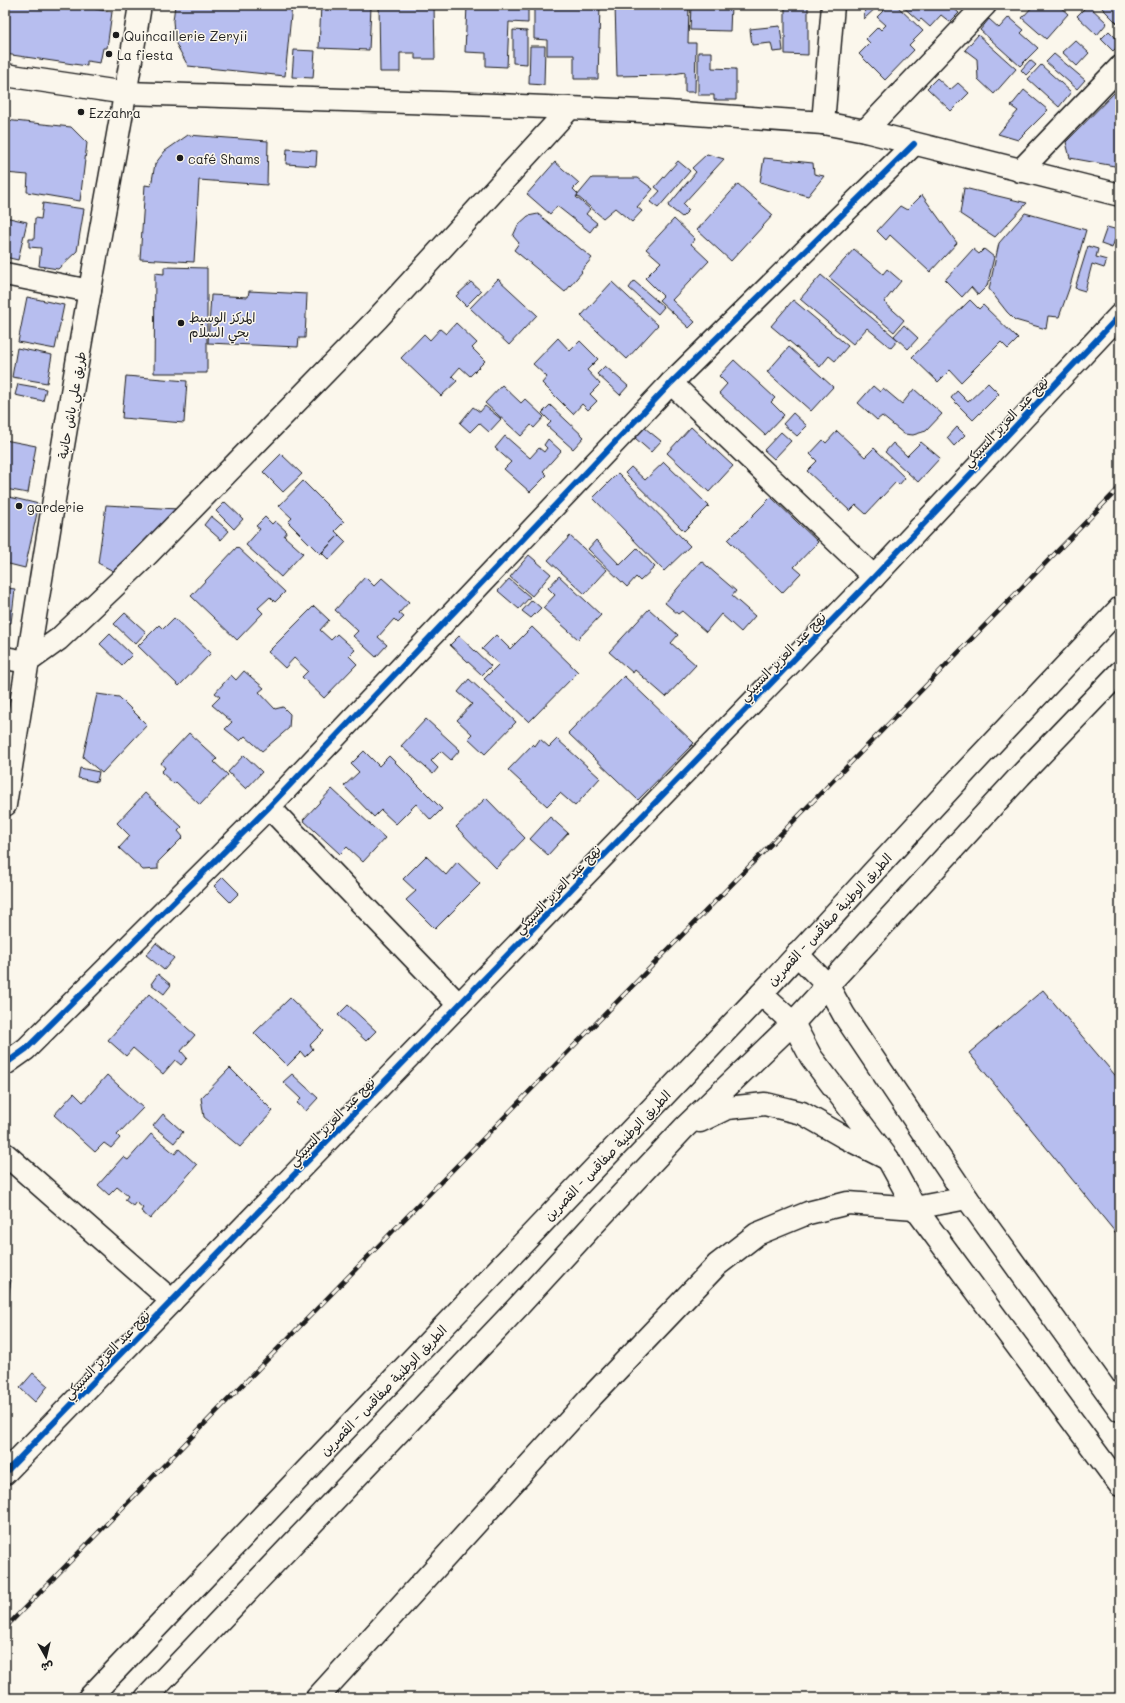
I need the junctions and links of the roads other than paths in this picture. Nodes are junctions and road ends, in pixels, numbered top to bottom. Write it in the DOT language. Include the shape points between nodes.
graph roads {
  1 [pos="140,5"];
  2 [pos="833,5"];
  3 [pos="985,5"];
  4 [pos="1120,67"];
  5 [pos="5,75"];
  6 [pos="126,94"];
  7 [pos="569,109"];
  8 [pos="823,123"];
  9 [pos="865,131"];
  10 [pos="914,144"];
  11 [pos="1020,171"];
  12 [pos="1120,195"];
  13 [pos="5,274"];
  14 [pos="90,291"];
  15 [pos="1120,315"];
  16 [pos="671,383"];
  17 [pos="874,577"];
  18 [pos="1120,608"];
  19 [pos="5,658"];
  20 [pos="27,662"];
  21 [pos="1120,672"];
  22 [pos="5,805"];
  23 [pos="269,807"];
  24 [pos="797,954"];
  25 [pos="828,986"];
  26 [pos="761,994"];
  27 [pos="459,1005"];
  28 [pos="793,1023"];
  29 [pos="5,1064"];
  30 [pos="684,1128"];
  31 [pos="5,1154"];
  32 [pos="888,1159"];
  33 [pos="967,1198"];
  34 [pos="915,1208"];
  35 [pos="172,1301"];
  36 [pos="1120,1410"];
  37 [pos="5,1473"];
  38 [pos="1120,1485"];
  39 [pos="89,1698"];
  40 [pos="146,1698"];
  41 [pos="317,1698"];
  1 -- 6 [label="street, طريق علي باش حانبة"];
  2 -- 8 [label="street"];
  3 -- 9 [label="street"];
  4 -- 11 [label="street"];
  5 -- 6 [label="street"];
  6 -- 7 [label="street"];
  6 -- 14 [label="street, طريق علي باش حانبة"];
  7 -- 8 [label="street" via="667,112"];
  7 -- 20 [label="street" via="378,320 142,560 59,639"];
  8 -- 9 [label="street"];
  9 -- 10 [label="street"];
  10 -- 11 [label="street"];
  10 -- 16 [label="street"];
  11 -- 12 [label="street"];
  13 -- 14 [label="street"];
  14 -- 20 [label="street, طريق علي باش حانبة"];
  15 -- 17 [label="street, نهج عبد العزيز السبيكي"];
  16 -- 17 [label="street"];
  16 -- 23 [label="street"];
  17 -- 27 [label="street, نهج عبد العزيز السبيكي"];
  18 -- 24 [label="street, الطريق الوطنية صفاقس - القصرين"];
  19 -- 20 [label="street"];
  20 -- 22 [label="street, طريق علي باش حانبة"];
  21 -- 25 [label="street" via="1020,776"];
  23 -- 27 [label="street"];
  23 -- 29 [label="street" via="26,1049"];
  24 -- 25 [label="street"];
  24 -- 26 [label="street, الطريق الوطنية صفاقس - القصرين"];
  25 -- 28 [label="street"];
  25 -- 33 [label="street" via="844,1015"];
  26 -- 28 [label="street"];
  26 -- 39 [label="street, الطريق الوطنية صفاقس - القصرين"];
  27 -- 35 [label="street, نهج عبد العزيز السبيكي"];
  28 -- 30 [label="street"];
  28 -- 32 [label="street" via="811,1057"];
  30 -- 32 [label="street" via="727,1108 765,1104 802,1113"];
  30 -- 40 [label="street" via="516,1309"];
  31 -- 35 [label="street"];
  32 -- 34 [label="street"];
  33 -- 34 [label="street"];
  33 -- 36 [label="street"];
  34 -- 38 [label="street"];
  34 -- 41 [label="street" via="848,1203 808,1214 757,1234 717,1265 592,1396"];
  35 -- 37 [label="street, نهج عبد العزيز السبيكي"];
}
